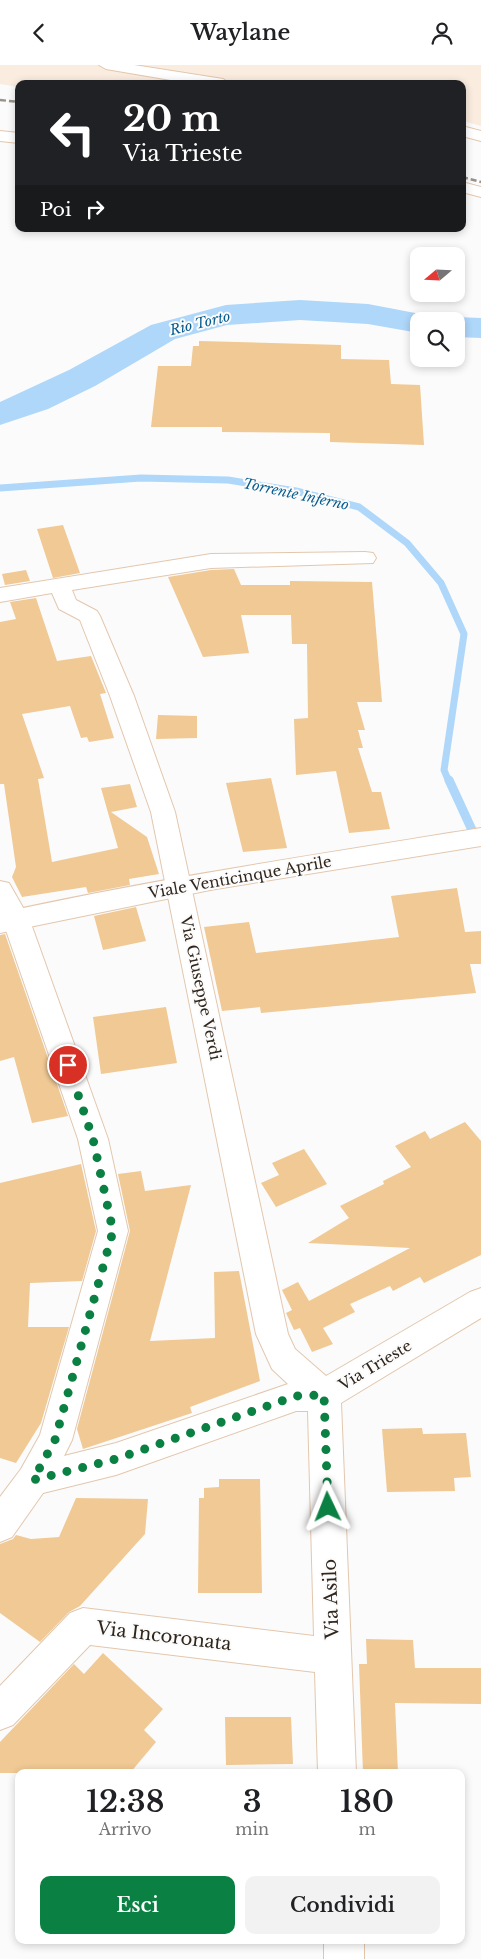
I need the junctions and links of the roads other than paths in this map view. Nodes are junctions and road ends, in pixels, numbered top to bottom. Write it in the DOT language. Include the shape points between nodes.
graph roads {
  1 [pos="106,65"];
  2 [pos="198,80"];
  3 [pos="0,126"];
  4 [pos="15,128"];
  5 [pos="466,132"];
  6 [pos="0,136"];
  7 [pos="481,136"];
  8 [pos="15,138"];
  9 [pos="466,188"];
  10 [pos="481,192"];
  11 [pos="466,201"];
  12 [pos="481,205"];
  13 [pos="366,558"];
  14 [pos="60,586"];
  15 [pos="0,595"];
  16 [pos="481,837"];
  17 [pos="180,887"];
  18 [pos="0,890"];
  19 [pos="8,920"];
  20 [pos="481,1301"];
  21 [pos="324,1395"];
  22 [pos="33,1480"];
  23 [pos="0,1525"];
  24 [pos="333,1656"];
  25 [pos="0,1712"];
  26 [pos="337,1769"];
  27 [pos="344,1944"];
  28 [pos="344,1959"];
  1 -- 2 [label="street"];
  3 -- 4 [label="street"];
  5 -- 7 [label="street"];
  6 -- 8 [label="street"];
  9 -- 10 [label="street"];
  11 -- 12 [label="street"];
  13 -- 14 [label="street" via="211,561"];
  14 -- 15 [label="street"];
  14 -- 17 [label="street, Via Giuseppe Verdi" via="67,604 90,616 122,696 162,812"];
  16 -- 17 [label="street, Viale Venticinque Aprile"];
  17 -- 19 [label="street, Viale Venticinque Aprile"];
  17 -- 21 [label="street, Via Giuseppe Verdi" via="272,1334 283,1359"];
  18 -- 19 [label="street"];
  19 -- 22 [label="street" via="93,1139 113,1231 55,1440"];
  20 -- 21 [label="street, Via Trieste"];
  21 -- 22 [label="street, Via Trieste" via="296,1396 116,1459"];
  21 -- 24 [label="street, Via Asilo"];
  22 -- 23 [label="street"];
  24 -- 25 [label="street, Via Incoronata" via="83,1626"];
  24 -- 26 [label="street, Via Asilo"];
  27 -- 28 [label="street"];
}
